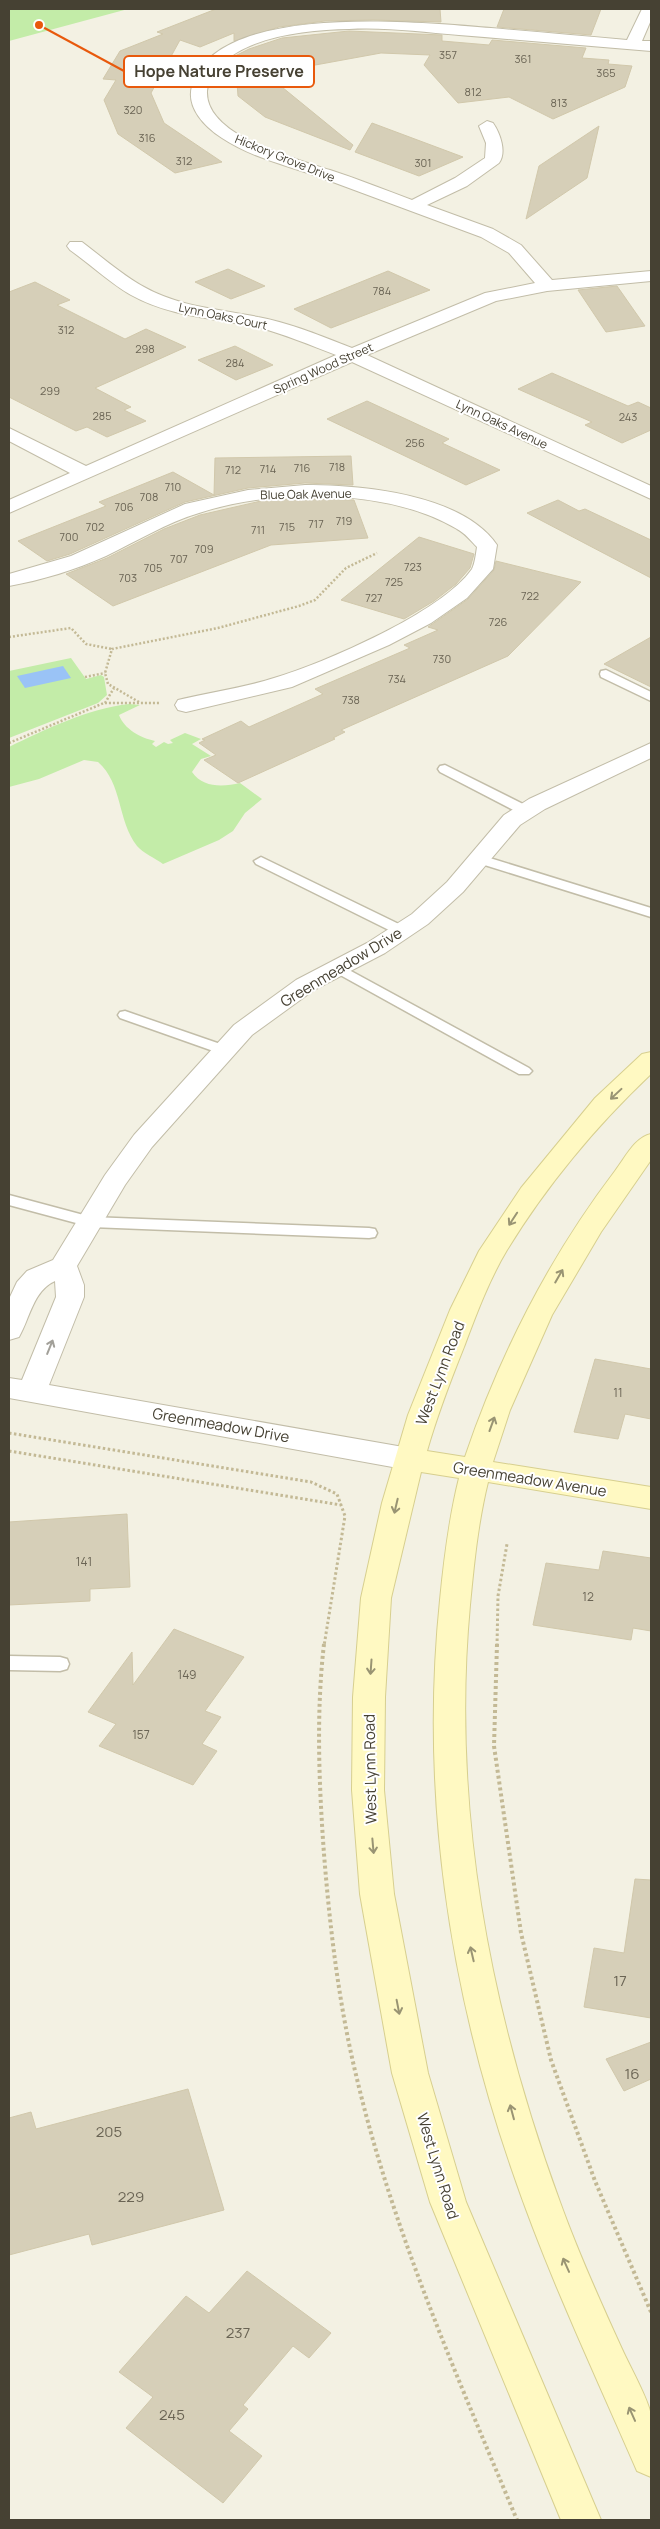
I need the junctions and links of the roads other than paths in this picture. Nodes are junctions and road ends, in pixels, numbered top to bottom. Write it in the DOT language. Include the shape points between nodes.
graph roads {
  1 [pos="649,9"];
  2 [pos="632,45"];
  3 [pos="651,46"];
  4 [pos="487,126"];
  5 [pos="413,206"];
  6 [pos="76,246"];
  7 [pos="651,276"];
  8 [pos="547,286"];
  9 [pos="352,355"];
  10 [pos="9,434"];
  11 [pos="85,473"];
  12 [pos="651,493"];
  13 [pos="9,507"];
  14 [pos="9,580"];
  15 [pos="606,674"];
  16 [pos="651,697"];
  17 [pos="186,705"];
  18 [pos="651,750"];
  19 [pos="445,769"];
  20 [pos="526,811"];
  21 [pos="480,859"];
  22 [pos="261,860"];
  23 [pos="651,913"];
  24 [pos="402,931"];
  25 [pos="338,968"];
  26 [pos="125,1015"];
  27 [pos="224,1050"];
  28 [pos="651,1060"];
  29 [pos="524,1070"];
  30 [pos="651,1142"];
  31 [pos="9,1200"];
  32 [pos="91,1222"];
  33 [pos="370,1233"];
  34 [pos="63,1266"];
  35 [pos="9,1330"];
  36 [pos="21,1390"];
  37 [pos="409,1460"];
  38 [pos="477,1470"];
  39 [pos="651,1498"];
  40 [pos="9,1662"];
  41 [pos="60,1664"];
  42 [pos="651,2458"];
  43 [pos="581,2520"];
  1 -- 2 [label="street"];
  2 -- 3 [label="street, Hickory Grove Drive"];
  2 -- 5 [label="street, Hickory Grove Drive" via="385,24 331,25 283,32 233,49 215,61 200,82 198,96 202,111 227,134 273,156"];
  4 -- 5 [label="street" via="494,143 493,160 461,182"];
  5 -- 8 [label="street, Hickory Grove Drive" via="503,241 515,249"];
  6 -- 9 [label="street, Lynn Oaks Court" via="137,291 157,300 200,313 258,322"];
  7 -- 8 [label="street, Spring Wood Street"];
  8 -- 9 [label="street, Spring Wood Street" via="483,300"];
  9 -- 11 [label="street, Spring Wood Street"];
  9 -- 12 [label="street, Lynn Oaks Avenue"];
  10 -- 11 [label="street"];
  11 -- 13 [label="street, Spring Wood Street"];
  14 -- 17 [label="street, Blue Oak Avenue" via="87,557 174,515 202,506 232,498 289,492 358,493 434,510 470,527 482,536 489,547 490,556 467,587 430,615 386,640 284,682"];
  15 -- 16 [label="lane"];
  18 -- 20 [label="street, Greenmeadow Drive"];
  19 -- 20 [label="lane"];
  20 -- 21 [label="street, Greenmeadow Drive" via="512,820"];
  21 -- 23 [label="lane"];
  21 -- 24 [label="street, Greenmeadow Drive" via="456,887"];
  22 -- 24 [label="lane"];
  24 -- 25 [label="street, Greenmeadow Drive"];
  25 -- 27 [label="street, Greenmeadow Drive" via="305,985 250,1024"];
  25 -- 29 [label="lane"];
  26 -- 27 [label="lane"];
  27 -- 32 [label="street, Greenmeadow Drive" via="143,1141 114,1181"];
  28 -- 37 [label="main road, West Lynn Road, one-way" via="604,1104 530,1194 493,1251 464,1310 423,1414"];
  38 -- 30 [label="main road, one-way" via="512,1369 536,1316 576,1247"];
  31 -- 32 [label="lane"];
  32 -- 33 [label="lane"];
  32 -- 34 [label="street, Greenmeadow Drive"];
  34 -- 35 [label="street" via="37,1278 27,1289"];
  36 -- 34 [label="street, Greenmeadow Drive, one-way" via="70,1297 70,1285"];
  36 -- 37 [label="street, Greenmeadow Drive"];
  37 -- 38 [label="main road, Greenmeadow Avenue"];
  37 -- 43 [label="main road, West Lynn Road, one-way" via="376,1598 369,1697 368,1790 377,1894 410,2073 448,2202"];
  38 -- 39 [label="main road, Greenmeadow Avenue"];
  42 -- 38 [label="main road, one-way" via="559,2249 516,2126 466,1926 452,1810 449,1699 451,1626 466,1511"];
  40 -- 41 [label="lane"];
}
